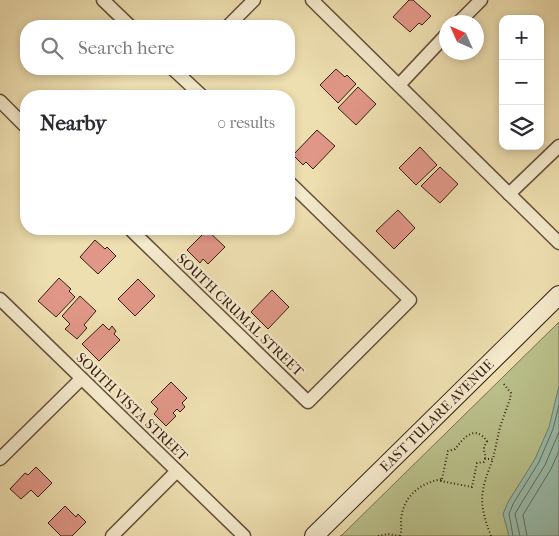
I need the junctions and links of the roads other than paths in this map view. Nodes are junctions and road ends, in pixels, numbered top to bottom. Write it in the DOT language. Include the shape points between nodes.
graph roads {
  1 [pos="103,0"];
  2 [pos="254,0"];
  3 [pos="312,0"];
  4 [pos="481,0"];
  5 [pos="466,15"];
  6 [pos="124,20"];
  7 [pos="234,20"];
  8 [pos="439,43"];
  9 [pos="184,75"];
  10 [pos="398,85"];
  11 [pos="197,90"];
  12 [pos="0,101"];
  13 [pos="20,121"];
  14 [pos="559,146"];
  15 [pos="295,188"];
  16 [pos="509,194"];
  17 [pos="136,235"];
  18 [pos="559,243"];
  19 [pos="559,295"];
  20 [pos="0,299"];
  21 [pos="81,379"];
  22 [pos="0,459"];
  23 [pos="177,471"];
  24 [pos="112,536"];
  25 [pos="244,536"];
  26 [pos="314,536"];
  1 -- 6 [label="street"];
  2 -- 7 [label="street"];
  3 -- 10 [label="street"];
  4 -- 5 [label="street"];
  8 -- 10 [label="street"];
  9 -- 11 [label="street"];
  10 -- 16 [label="street"];
  12 -- 13 [label="street"];
  14 -- 16 [label="street"];
  15 -- 17 [label="street, SOUTH CRUMAL STREET" via="410,300 308,402"];
  16 -- 18 [label="street"];
  19 -- 26 [label="street, EAST TULARE AVENUE"];
  20 -- 21 [label="street, SOUTH VISTA STREET"];
  21 -- 22 [label="street"];
  21 -- 23 [label="street, SOUTH VISTA STREET"];
  23 -- 24 [label="street"];
  23 -- 25 [label="street, SOUTH VISTA STREET"];
}
